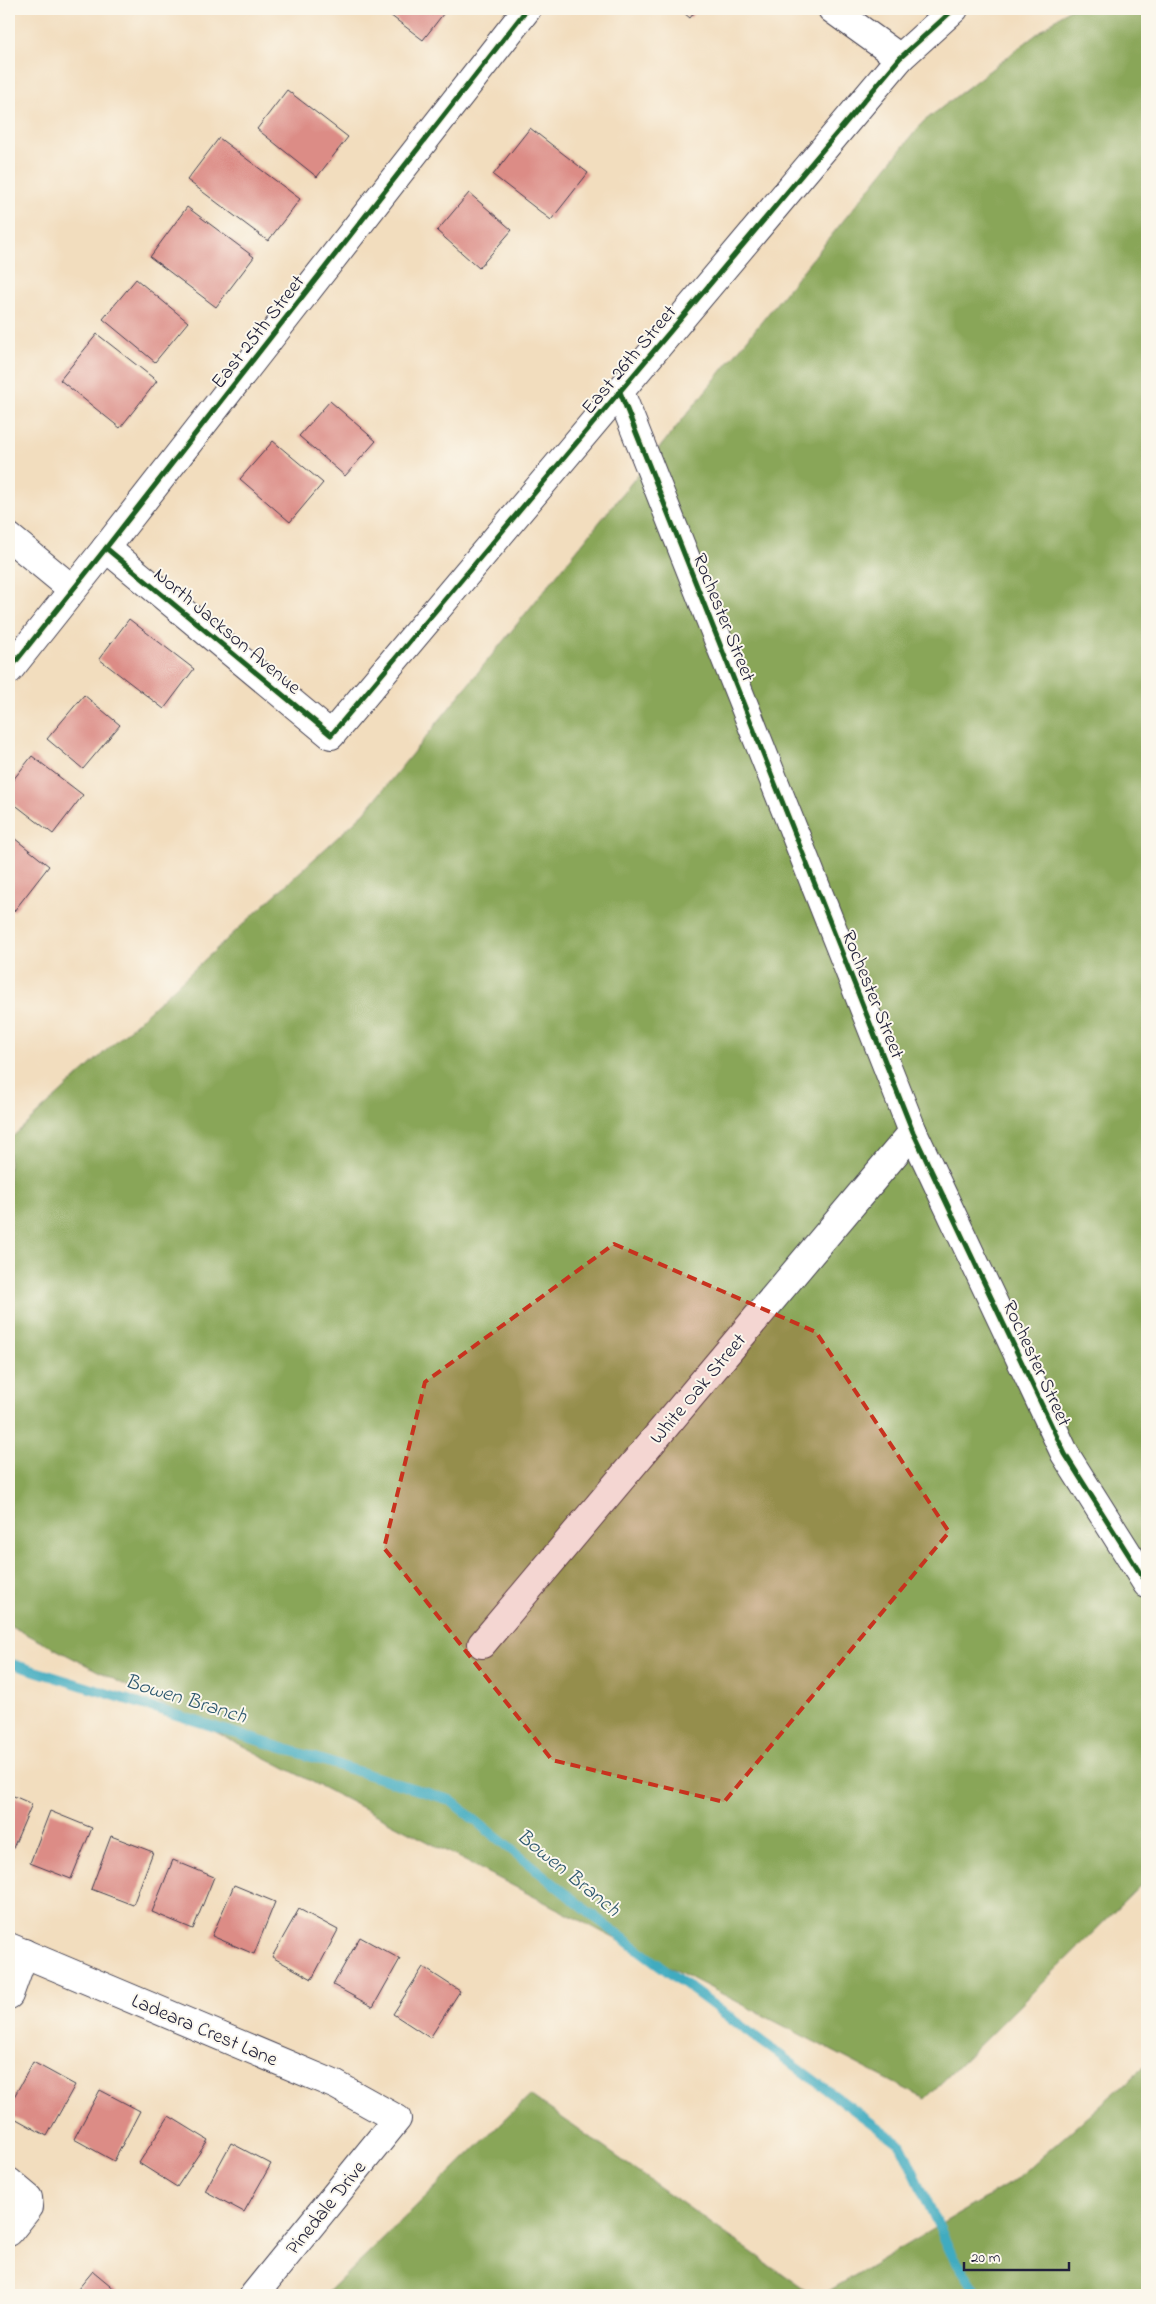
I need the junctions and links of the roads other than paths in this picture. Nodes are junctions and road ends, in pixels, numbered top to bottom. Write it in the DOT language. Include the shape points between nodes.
graph roads {
  1 [pos="527,9"];
  2 [pos="832,9"];
  3 [pos="954,9"];
  4 [pos="900,58"];
  5 [pos="620,392"];
  6 [pos="9,537"];
  7 [pos="106,548"];
  8 [pos="72,589"];
  9 [pos="9,670"];
  10 [pos="330,735"];
  11 [pos="913,1132"];
  12 [pos="1147,1584"];
  13 [pos="482,1644"];
  14 [pos="16,1950"];
  15 [pos="9,1995"];
  16 [pos="397,2119"];
  17 [pos="9,2182"];
  18 [pos="9,2232"];
  19 [pos="254,2295"];
  1 -- 7 [label="street, East 25th Street"];
  2 -- 4 [label="street"];
  3 -- 4 [label="street, East 26th Street"];
  4 -- 5 [label="street, East 26th Street"];
  5 -- 10 [label="street, East 26th Street"];
  5 -- 11 [label="street, Rochester Street"];
  6 -- 8 [label="street"];
  7 -- 8 [label="street, East 25th Street"];
  7 -- 10 [label="street, North Jackson Avenue"];
  8 -- 9 [label="street, East 25th Street"];
  11 -- 12 [label="street, Rochester Street" via="1065,1454"];
  11 -- 13 [label="street, White Oak Street"];
  14 -- 15 [label="street"];
  14 -- 16 [label="street, Ladeara Crest Lane" via="336,2085"];
  16 -- 19 [label="street, Pinedale Drive"];
  17 -- 18 [label="street" via="28,2198 29,2207"];
}
